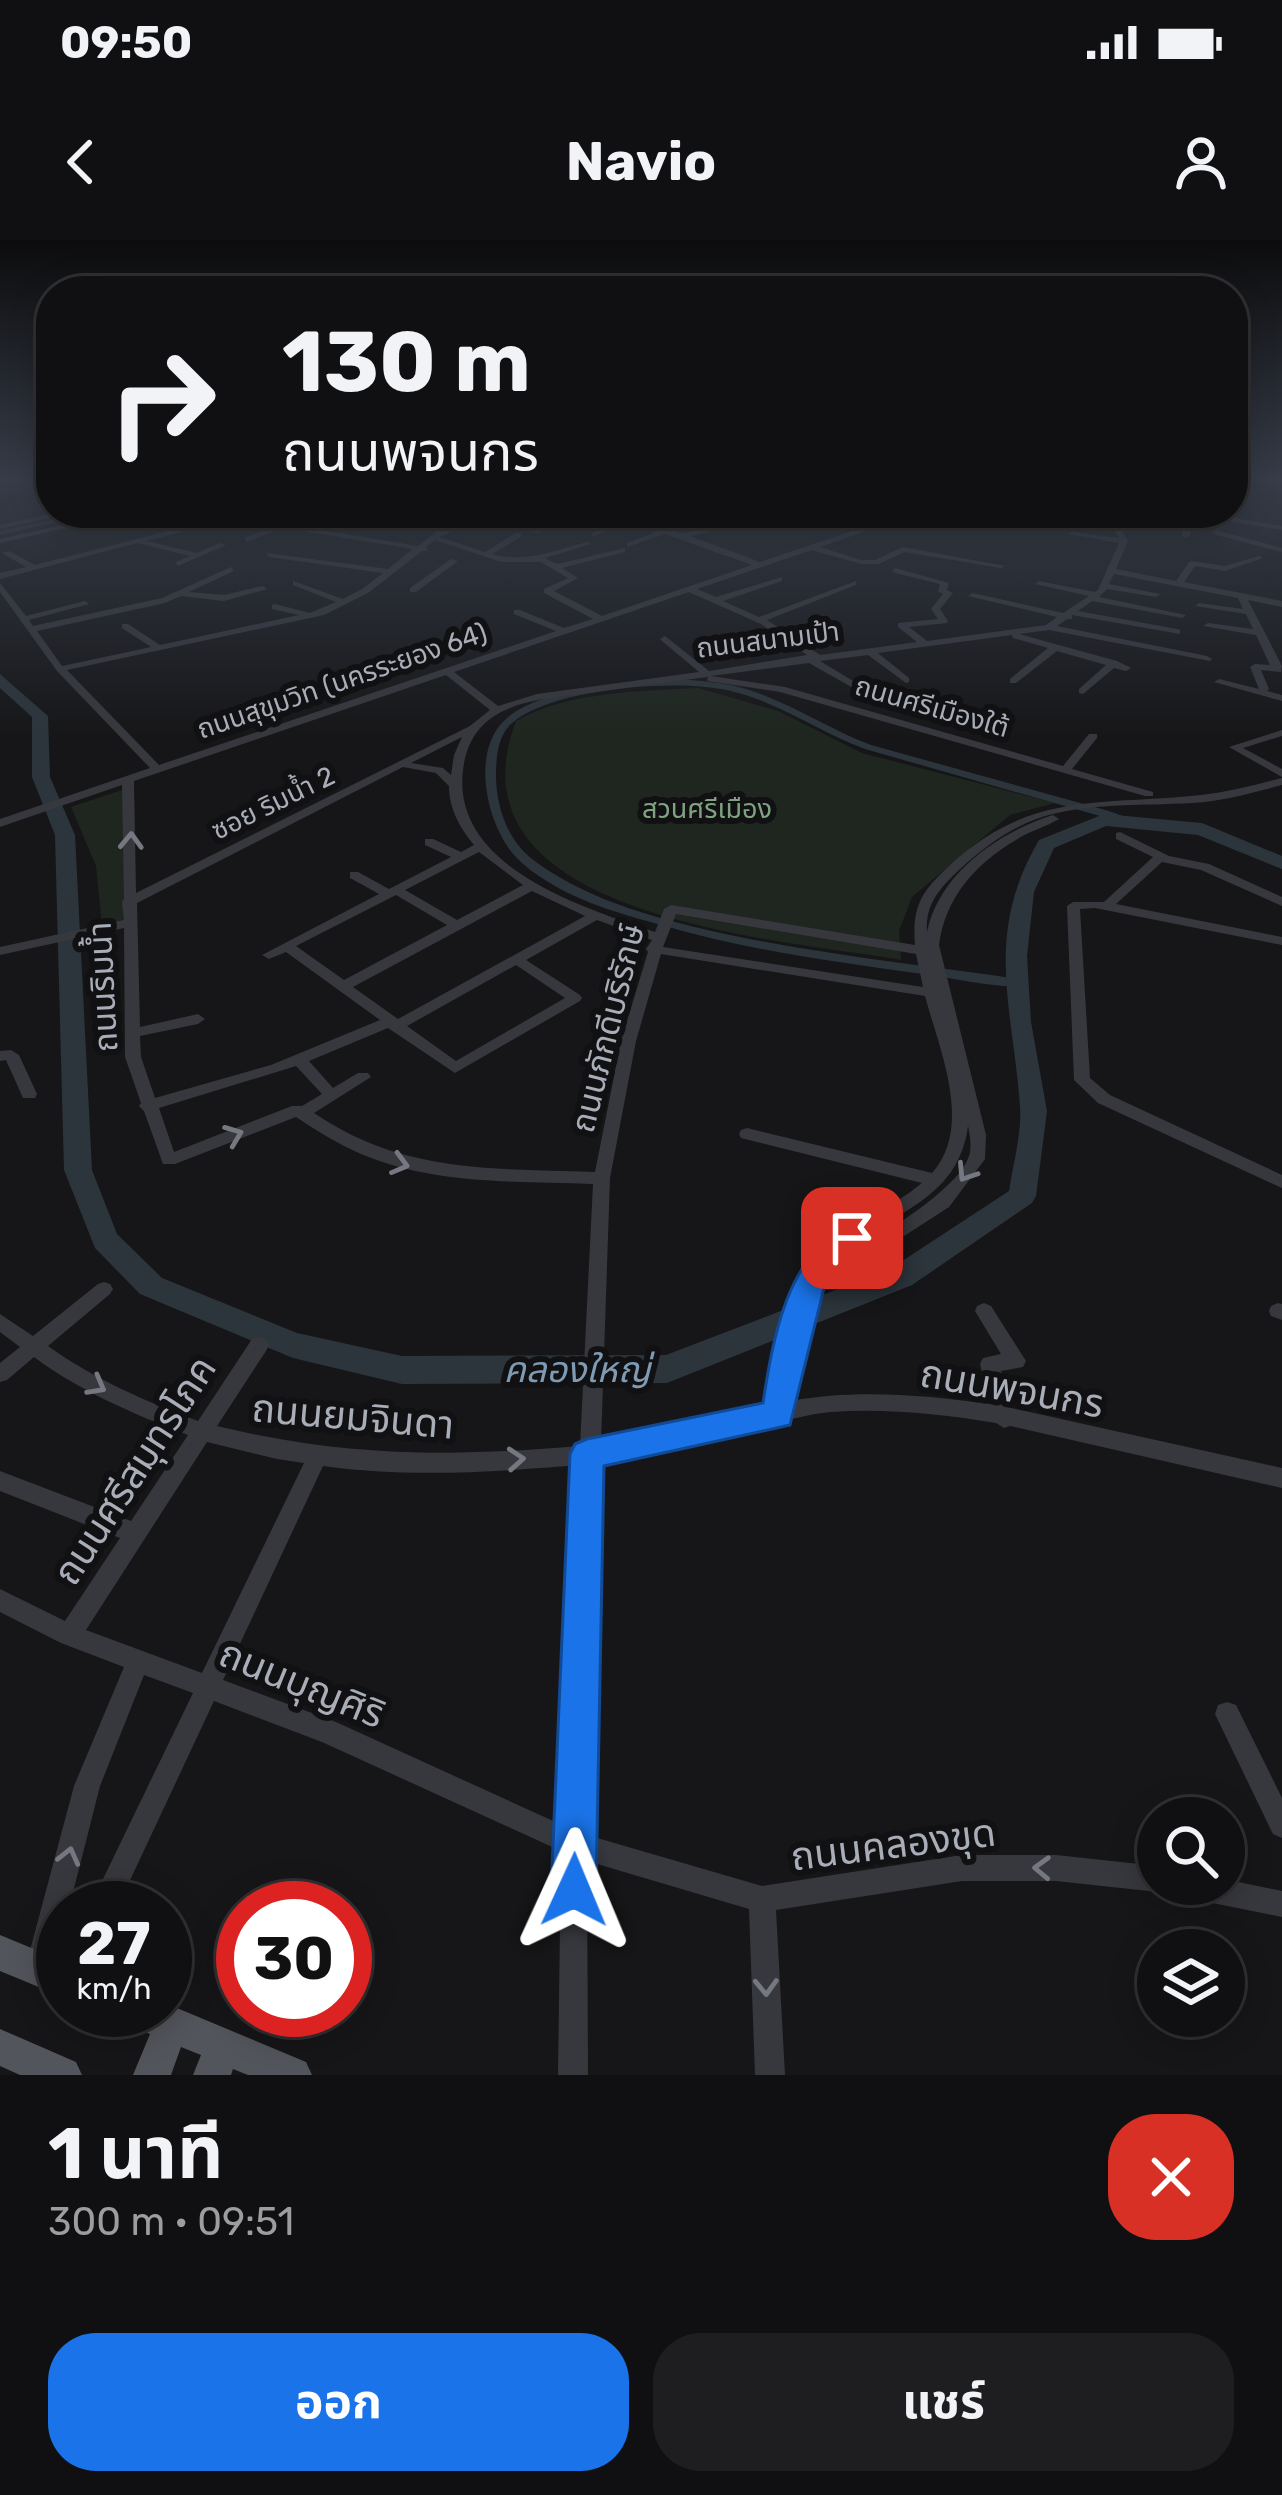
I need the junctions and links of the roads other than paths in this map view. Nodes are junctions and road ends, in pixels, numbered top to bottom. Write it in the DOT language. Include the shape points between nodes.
graph roads {
  1 [pos="31,568"];
  2 [pos="384,568"];
  3 [pos="429,568"];
  4 [pos="444,568"];
  5 [pos="446,568"];
  6 [pos="557,568"];
  7 [pos="752,568"];
  8 [pos="1113,568"];
  9 [pos="1141,568"];
  10 [pos="1187,568"];
  11 [pos="231,569"];
  12 [pos="396,569"];
  13 [pos="895,570"];
  14 [pos="1112,571"];
  15 [pos="457,575"];
  16 [pos="1137,575"];
  17 [pos="0,576"];
  18 [pos="779,579"];
  19 [pos="296,583"];
  20 [pos="853,583"];
  21 [pos="1179,583"];
  22 [pos="1040,584"];
  23 [pos="0,586"];
  24 [pos="182,589"];
  25 [pos="263,589"];
  26 [pos="690,589"];
  27 [pos="413,590"];
  28 [pos="1099,593"];
  29 [pos="1156,595"];
  30 [pos="1241,595"];
  31 [pos="972,596"];
  32 [pos="716,600"];
  33 [pos="345,602"];
  34 [pos="918,603"];
  35 [pos="85,604"];
  36 [pos="1282,604"];
  37 [pos="1199,606"];
  38 [pos="274,607"];
  39 [pos="935,609"];
  40 [pos="518,612"];
  41 [pos="1250,613"];
  42 [pos="1072,615"];
  43 [pos="1182,615"];
  44 [pos="314,616"];
  45 [pos="601,619"];
  46 [pos="759,620"];
  47 [pos="28,624"];
  48 [pos="124,626"];
  49 [pos="1208,626"];
  50 [pos="1049,627"];
  51 [pos="563,632"];
  52 [pos="1177,632"];
  53 [pos="1259,633"];
  54 [pos="1009,634"];
  55 [pos="664,639"];
  56 [pos="925,644"];
  57 [pos="1056,647"];
  58 [pos="159,648"];
  59 [pos="869,651"];
  60 [pos="812,657"];
  61 [pos="1207,659"];
  62 [pos="1114,663"];
  63 [pos="1126,668"];
  64 [pos="60,669"];
  65 [pos="1279,669"];
  66 [pos="447,671"];
  67 [pos="706,672"];
  68 [pos="676,676"];
  69 [pos="906,680"];
  70 [pos="1013,680"];
  71 [pos="1219,682"];
  72 [pos="855,686"];
  73 [pos="1264,689"];
  74 [pos="1083,691"];
  75 [pos="1282,698"];
  76 [pos="492,711"];
  77 [pos="476,725"];
  78 [pos="1282,733"];
  79 [pos="1093,736"];
  80 [pos="434,751"];
  81 [pos="458,756"];
  82 [pos="428,765"];
  83 [pos="157,769"];
  84 [pos="1065,770"];
  85 [pos="1282,777"];
  86 [pos="128,779"];
  87 [pos="454,784"];
  88 [pos="1282,792"];
  89 [pos="1173,801"];
  90 [pos="1134,803"];
  91 [pos="1061,813"];
  92 [pos="2,819"];
  93 [pos="1120,836"];
  94 [pos="430,842"];
  95 [pos="980,845"];
  96 [pos="480,847"];
  97 [pos="995,852"];
  98 [pos="461,856"];
  99 [pos="1164,858"];
  100 [pos="354,875"];
  101 [pos="166,881"];
  102 [pos="129,882"];
  103 [pos="531,886"];
  104 [pos="392,892"];
  105 [pos="128,902"];
  106 [pos="1282,902"];
  107 [pos="1107,906"];
  108 [pos="595,916"];
  109 [pos="129,923"];
  110 [pos="458,926"];
  111 [pos="657,940"];
  112 [pos="1282,941"];
  113 [pos="287,946"];
  114 [pos="0,951"];
  115 [pos="925,953"];
  116 [pos="269,955"];
  117 [pos="516,959"];
  118 [pos="933,984"];
  119 [pos="346,985"];
  120 [pos="199,1019"];
  121 [pos="392,1024"];
  122 [pos="132,1033"];
  123 [pos="0,1056"];
  124 [pos="298,1060"];
  125 [pos="363,1077"];
  126 [pos="29,1094"];
  127 [pos="331,1095"];
  128 [pos="147,1106"];
  129 [pos="302,1113"];
  130 [pos="747,1134"];
  131 [pos="602,1178"];
  132 [pos="935,1180"];
  133 [pos="1282,1182"];
  134 [pos="875,1224"];
  135 [pos="891,1239"];
  136 [pos="104,1289"];
  137 [pos="802,1302"];
  138 [pos="984,1311"];
  139 [pos="0,1322"];
  140 [pos="259,1345"];
  141 [pos="31,1348"];
  142 [pos="0,1374"];
  143 [pos="778,1415"];
  144 [pos="1004,1418"];
  145 [pos="200,1434"];
  146 [pos="587,1454"];
  147 [pos="316,1456"];
  148 [pos="1282,1478"];
  149 [pos="0,1481"];
  150 [pos="135,1533"];
  151 [pos="0,1600"];
  152 [pos="69,1635"];
  153 [pos="138,1661"];
  154 [pos="204,1687"];
  155 [pos="1227,1714"];
  156 [pos="1282,1825"];
  157 [pos="574,1844"];
  158 [pos="1137,1877"];
  159 [pos="69,1881"];
  160 [pos="115,1881"];
  161 [pos="1245,1897"];
  162 [pos="762,1898"];
  163 [pos="1282,1904"];
  164 [pos="0,1953"];
  165 [pos="36,1968"];
  166 [pos="153,2037"];
  167 [pos="183,2037"];
  168 [pos="0,2048"];
  169 [pos="217,2060"];
  170 [pos="63,2075"];
  171 [pos="152,2075"];
  172 [pos="292,2075"];
  173 [pos="573,2075"];
  174 [pos="770,2075"];
  1 -- 17 [label="street"];
  2 -- 12 [label="street"];
  3 -- 12 [label="street"];
  4 -- 27 [label="street"];
  5 -- 15 [label="street"];
  6 -- 45 [label="street" via="574,580 547,591"];
  7 -- 26 [label="street, ถนนสุขุมวิท (นครระยอง 64)"];
  8 -- 14 [label="street, ถนนสนามเป้า"];
  9 -- 16 [label="street"];
  10 -- 21 [label="street"];
  11 -- 24 [label="street"];
  12 -- 33 [label="street"];
  13 -- 39 [label="street" via="945,583 949,593"];
  14 -- 16 [label="street"];
  14 -- 28 [label="street, ถนนสนามเป้า"];
  16 -- 21 [label="street"];
  18 -- 32 [label="street"];
  19 -- 33 [label="street"];
  20 -- 46 [label="street"];
  21 -- 30 [label="street"];
  22 -- 28 [label="street"];
  23 -- 47 [label="street"];
  24 -- 25 [label="street" via="224,598"];
  24 -- 47 [label="street"];
  26 -- 32 [label="street"];
  26 -- 45 [label="street, ถนนสุขุมวิท (นครระยอง 64)"];
  28 -- 29 [label="street"];
  28 -- 42 [label="street, ถนนสนามเป้า"];
  28 -- 43 [label="street"];
  30 -- 36 [label="street"];
  30 -- 41 [label="street"];
  31 -- 42 [label="street"];
  32 -- 46 [label="street"];
  33 -- 44 [label="street"];
  34 -- 39 [label="street"];
  35 -- 47 [label="street"];
  37 -- 41 [label="street"];
  38 -- 44 [label="street"];
  39 -- 56 [label="street" via="940,623 901,625"];
  40 -- 51 [label="street"];
  41 -- 53 [label="street"];
  42 -- 50 [label="street, ถนนสนามเป้า"];
  42 -- 52 [label="street"];
  44 -- 58 [label="street"];
  45 -- 51 [label="street, ถนนสุขุมวิท (นครระยอง 64)"];
  46 -- 60 [label="street"];
  47 -- 64 [label="street"];
  48 -- 58 [label="street"];
  49 -- 53 [label="street"];
  50 -- 54 [label="street, ถนนสนามเป้า"];
  50 -- 61 [label="street"];
  51 -- 66 [label="street, ถนนสุขุมวิท (นครระยอง 64)"];
  53 -- 65 [label="street"];
  54 -- 56 [label="street, ถนนสนามเป้า"];
  54 -- 57 [label="street"];
  55 -- 67 [label="street"];
  56 -- 59 [label="street, ถนนสนามเป้า"];
  57 -- 62 [label="street"];
  57 -- 70 [label="street"];
  58 -- 64 [label="street"];
  59 -- 60 [label="street, ถนนสนามเป้า"];
  59 -- 69 [label="street"];
  60 -- 67 [label="street, ถนนสนามเป้า"];
  60 -- 72 [label="street"];
  62 -- 63 [label="street"];
  62 -- 74 [label="street"];
  64 -- 83 [label="street"];
  65 -- 73 [label="street" via="1255,667"];
  66 -- 76 [label="street"];
  66 -- 83 [label="street, ถนนสุขุมวิท (นครระยอง 64)"];
  67 -- 68 [label="street, ถนนสนามเป้า"];
  68 -- 76 [label="street, ถนนสนามเป้า"];
  68 -- 84 [label="street, ถนนศรีเมืองใต้" via="755,684"];
  71 -- 73 [label="street"];
  73 -- 75 [label="street"];
  76 -- 77 [label="street"];
  77 -- 80 [label="street, ซอย ริมน้ำ 2"];
  77 -- 81 [label="street"];
  78 -- 85 [label="street" via="1234,747"];
  79 -- 84 [label="street"];
  80 -- 81 [label="street"];
  80 -- 82 [label="street, ซอย ริมน้ำ 2"];
  81 -- 82 [label="street"];
  81 -- 87 [label="street"];
  82 -- 87 [label="street"];
  82 -- 101 [label="street, ซอย ริมน้ำ 2" via="401,767"];
  83 -- 86 [label="street, ถนนสุขุมวิท (นครระยอง 64)"];
  84 -- 89 [label="street, ถนนศรีเมืองใต้"];
  85 -- 89 [label="street" via="1223,800"];
  86 -- 92 [label="street, ถนนสุขุมวิท (นครระยอง 64)"];
  102 -- 86 [label="street, ถนนริมน้ำ, one-way"];
  87 -- 96 [label="street"];
  88 -- 90 [label="street" via="1235,808"];
  89 -- 90 [label="street"];
  90 -- 91 [label="street"];
  91 -- 95 [label="street" via="1015,820"];
  91 -- 97 [label="street"];
  93 -- 99 [label="street"];
  94 -- 98 [label="street"];
  95 -- 97 [label="street"];
  95 -- 115 [label="street" via="921,905"];
  96 -- 98 [label="street"];
  96 -- 103 [label="street"];
  97 -- 115 [label="street" via="942,899"];
  98 -- 104 [label="street"];
  99 -- 106 [label="street"];
  99 -- 107 [label="street"];
  100 -- 104 [label="street"];
  101 -- 102 [label="street, ซอย ริมน้ำ 2"];
  101 -- 105 [label="street, ซอย ริมน้ำ 2"];
  102 -- 105 [label="street, ถนนริมน้ำ"];
  103 -- 108 [label="street"];
  103 -- 110 [label="street"];
  104 -- 110 [label="street"];
  104 -- 113 [label="street"];
  105 -- 109 [label="street, ถนนริมน้ำ"];
  107 -- 112 [label="street"];
  107 -- 133 [label="street" via="1073,906 1082,1080 1104,1099"];
  108 -- 111 [label="street"];
  108 -- 117 [label="street"];
  109 -- 114 [label="street"];
  109 -- 122 [label="street, ถนนริมน้ำ"];
  110 -- 119 [label="street"];
  111 -- 115 [label="street, ถนนภักดีบริรักษ์" via="670,909"];
  111 -- 118 [label="street"];
  111 -- 131 [label="street, ถนนภักดีบริรักษ์" via="616,1087"];
  113 -- 116 [label="street"];
  113 -- 119 [label="street"];
  115 -- 118 [label="street"];
  117 -- 121 [label="street"];
  117 -- 121 [label="street" via="575,998 454,1068"];
  118 -- 132 [label="street" via="964,1126"];
  118 -- 135 [label="street, one-way" via="979,1147 955,1190"];
  119 -- 121 [label="street"];
  120 -- 122 [label="street"];
  121 -- 124 [label="street"];
  122 -- 128 [label="street, ถนนริมน้ำ"];
  123 -- 126 [label="street" via="11,1054"];
  124 -- 127 [label="street"];
  124 -- 128 [label="street"];
  125 -- 127 [label="street"];
  127 -- 129 [label="street"];
  128 -- 129 [label="street, ถนนริมน้ำ, one-way" via="169,1160"];
  129 -- 131 [label="street, one-way" via="361,1151 412,1169"];
  130 -- 132 [label="street"];
  131 -- 146 [label="street, ถนนภักดีบริรักษ์"];
  132 -- 134 [label="street"];
  134 -- 135 [label="street"];
  134 -- 137 [label="street" via="828,1253"];
  135 -- 137 [label="street" via="832,1273"];
  136 -- 141 [label="street"];
  137 -- 143 [label="street"];
  138 -- 144 [label="street" via="1016,1361 990,1364"];
  139 -- 141 [label="street, ถนนยมจินดา"];
  140 -- 145 [label="street, ถนนศรีสมุทรโภค"];
  141 -- 142 [label="street"];
  141 -- 145 [label="street, ถนนยมจินดา, one-way"];
  143 -- 144 [label="street, ถนนพจนกร" via="940,1406"];
  143 -- 146 [label="street, ถนนพจนกร"];
  144 -- 148 [label="street, ถนนพจนกร"];
  145 -- 147 [label="street, ถนนยมจินดา"];
  145 -- 150 [label="street, ถนนศรีสมุทรโภค"];
  147 -- 146 [label="street, ถนนยมจินดา, one-way" via="426,1463"];
  146 -- 157 [label="street, ถนนภักดีบริรักษ์"];
  147 -- 154 [label="street"];
  149 -- 150 [label="street"];
  150 -- 152 [label="street, ถนนศรีสมุทรโภค"];
  151 -- 152 [label="street, ถนนบุญศิริ"];
  152 -- 153 [label="street, ถนนบุญศิริ"];
  153 -- 154 [label="street, ถนนบุญศิริ"];
  159 -- 153 [label="street, one-way" via="87,1786"];
  154 -- 157 [label="street, ถนนบุญศิริ" via="327,1731"];
  154 -- 160 [label="street"];
  155 -- 156 [label="street"];
  157 -- 162 [label="street, ถนนคลองขุด"];
  157 -- 173 [label="street, ถนนภักดีบริรักษ์"];
  158 -- 162 [label="street, ถนนคลองขุด, one-way" via="962,1868"];
  161 -- 163 [label="street"];
  162 -- 174 [label="street, one-way"];
  164 -- 165 [label="main road"];
  166 -- 171 [label="main road"];
  167 -- 169 [label="main road"];
  168 -- 170 [label="main road"];
  169 -- 172 [label="main road"];
}
